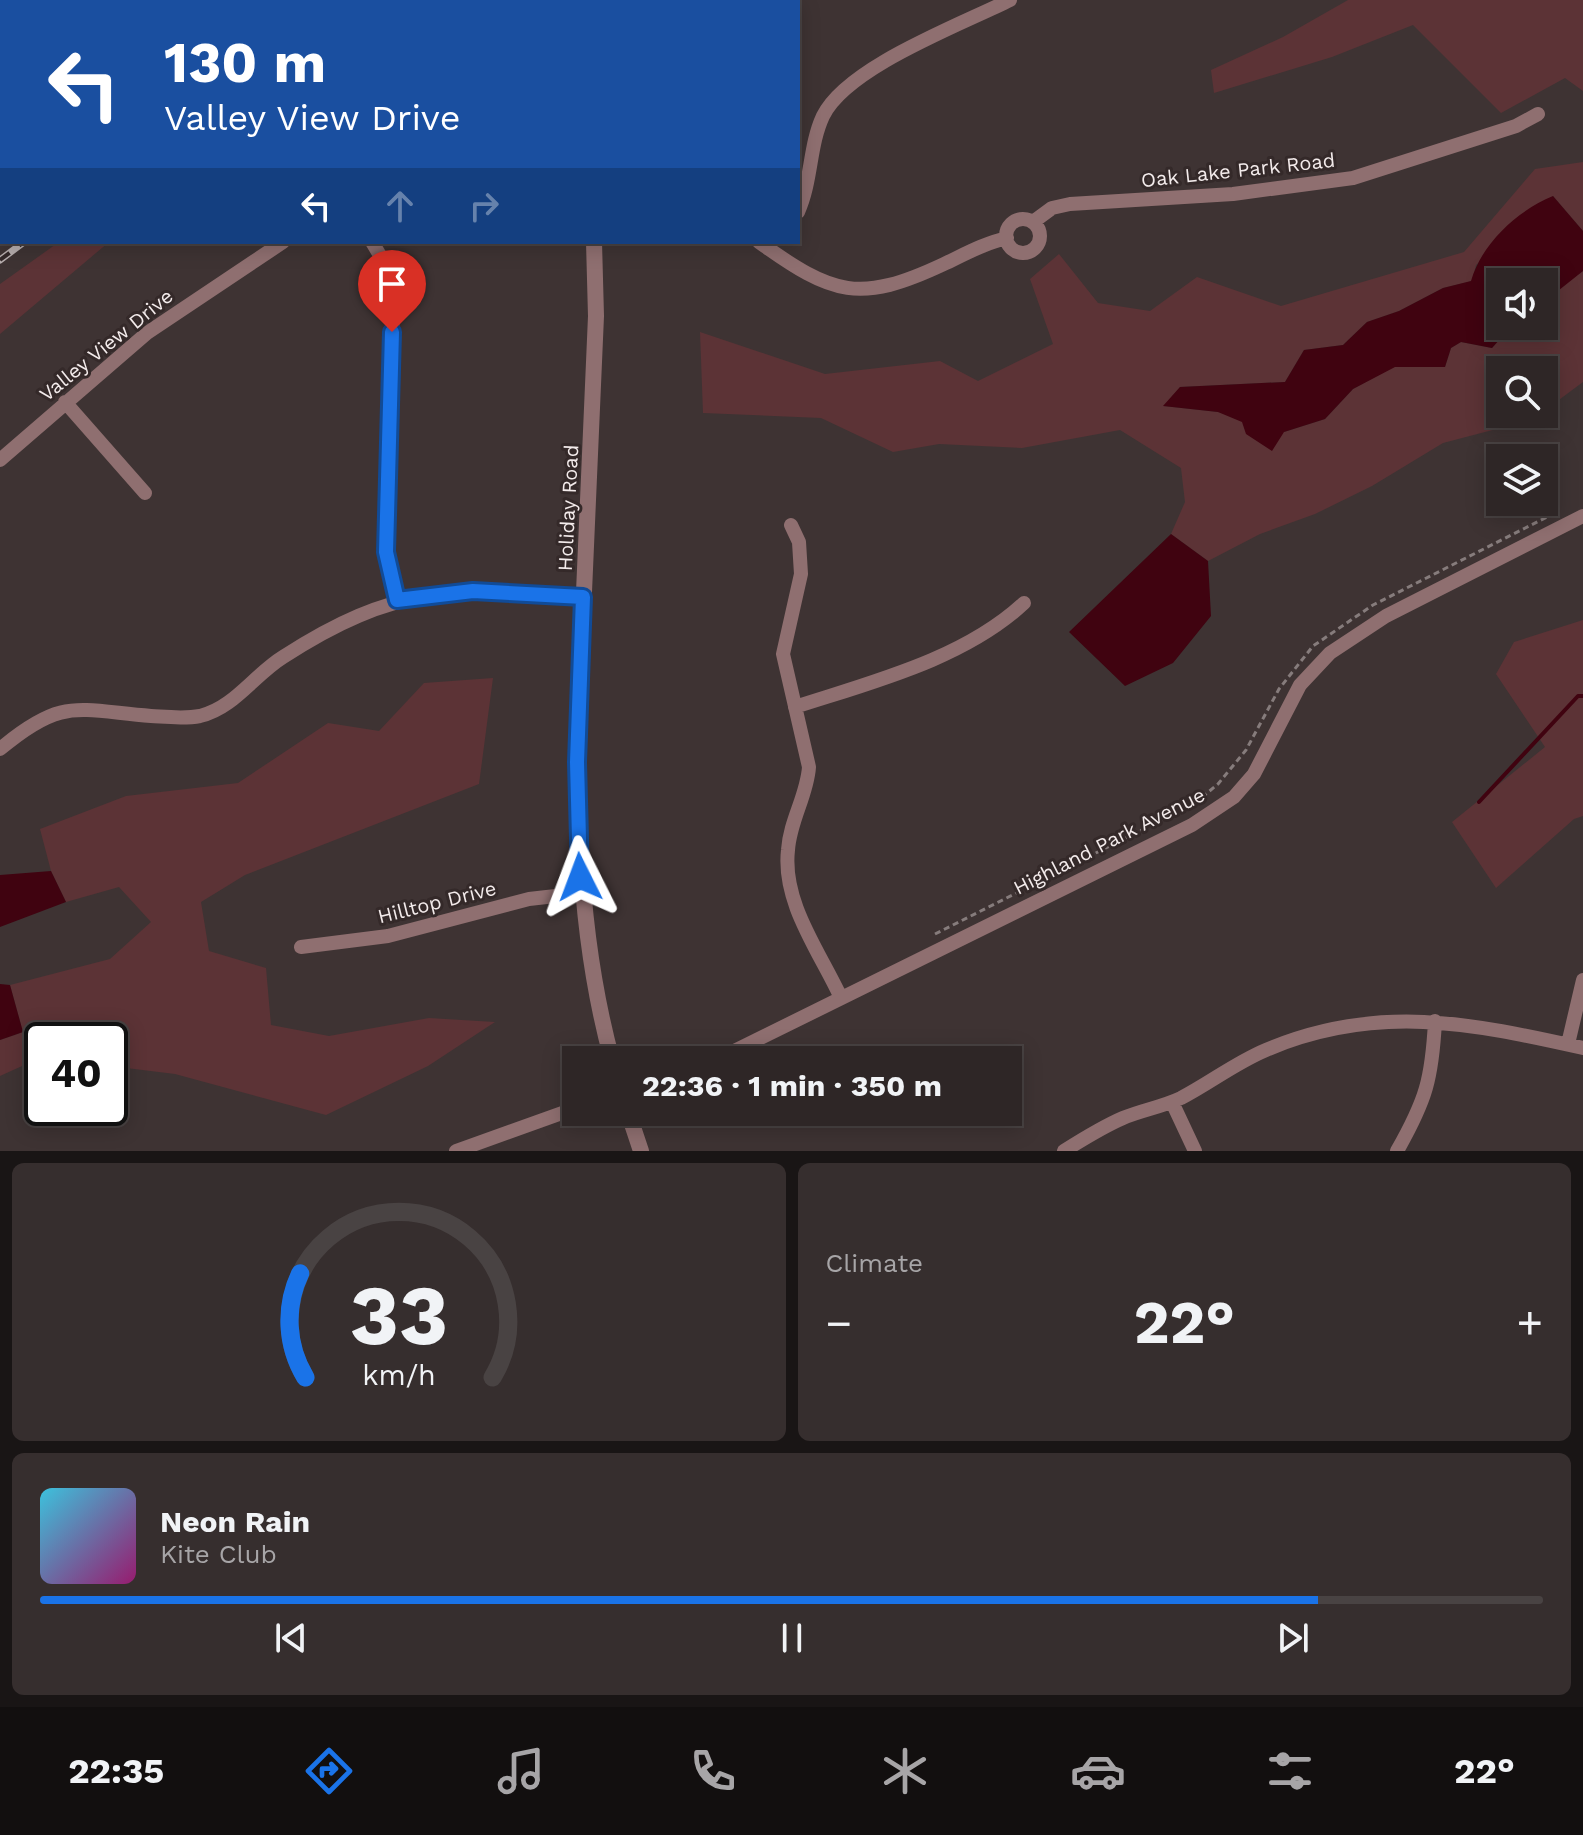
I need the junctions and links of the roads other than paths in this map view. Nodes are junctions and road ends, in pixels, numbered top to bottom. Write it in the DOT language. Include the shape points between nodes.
graph roads {
  1 [pos="1010,0"];
  2 [pos="1538,114"];
  3 [pos="800,207"];
  4 [pos="1033,222"];
  5 [pos="1007,238"];
  6 [pos="280,244"];
  7 [pos="373,244"];
  8 [pos="594,244"];
  9 [pos="778,247"];
  10 [pos="65,402"];
  11 [pos="0,460"];
  12 [pos="145,493"];
  13 [pos="1583,516"];
  14 [pos="791,525"];
  15 [pos="583,597"];
  16 [pos="397,600"];
  17 [pos="1024,603"];
  18 [pos="795,707"];
  19 [pos="0,749"];
  20 [pos="582,893"];
  21 [pos="301,947"];
  22 [pos="1583,980"];
  23 [pos="841,998"];
  24 [pos="1435,1021"];
  25 [pos="609,1046"];
  26 [pos="744,1046"];
  27 [pos="1576,1046"];
  28 [pos="1172,1102"];
  29 [pos="562,1113"];
  30 [pos="633,1126"];
  31 [pos="456,1151"];
  32 [pos="641,1151"];
  33 [pos="1064,1151"];
  34 [pos="1195,1151"];
  35 [pos="1397,1151"];
  1 -- 3 [label="street" via="842,89 822,119"];
  2 -- 4 [label="street, Oak Lake Park Road" via="1516,126 1353,178 1259,192 1070,204 1052,208"];
  4 -- 5 [label="street, Oak Lake Park Road" via="1015,221"];
  4 -- 5 [label="street" via="1040,239 1030,252 1014,251"];
  5 -- 9 [label="street, Oak Lake Park Road" via="911,280 873,289 807,276"];
  6 -- 10 [label="street, Valley View Drive" via="147,333"];
  7 -- 16 [label="street" via="387,270 393,301 386,552"];
  8 -- 15 [label="street, Holiday Road" via="596,316"];
  10 -- 11 [label="street, Valley View Drive"];
  10 -- 12 [label="street"];
  13 -- 23 [label="street, Highland Park Avenue" via="1386,616 1330,653 1300,685 1254,774 1234,797 1202,818"];
  14 -- 18 [label="street" via="799,542 801,574 783,654"];
  15 -- 16 [label="street" via="473,591"];
  15 -- 20 [label="street, Holiday Road" via="577,762"];
  16 -- 19 [label="street" via="337,623 273,663 219,709 186,718 63,710 32,722"];
  17 -- 18 [label="street" via="1001,625 926,661"];
  18 -- 23 [label="street" via="809,767 808,786 789,840 790,889"];
  20 -- 21 [label="street, Hilltop Drive" via="529,899 388,936"];
  20 -- 25 [label="street, Holiday Road"];
  22 -- 27 [label="street"];
  23 -- 26 [label="street, Highland Park Avenue"];
  24 -- 27 [label="street" via="1482,1025"];
  24 -- 28 [label="street" via="1370,1022 1303,1035 1240,1062"];
  24 -- 35 [label="street" via="1432,1076"];
  28 -- 33 [label="street" via="1123,1118"];
  28 -- 34 [label="street"];
  29 -- 31 [label="street"];
  30 -- 32 [label="street"];
}
